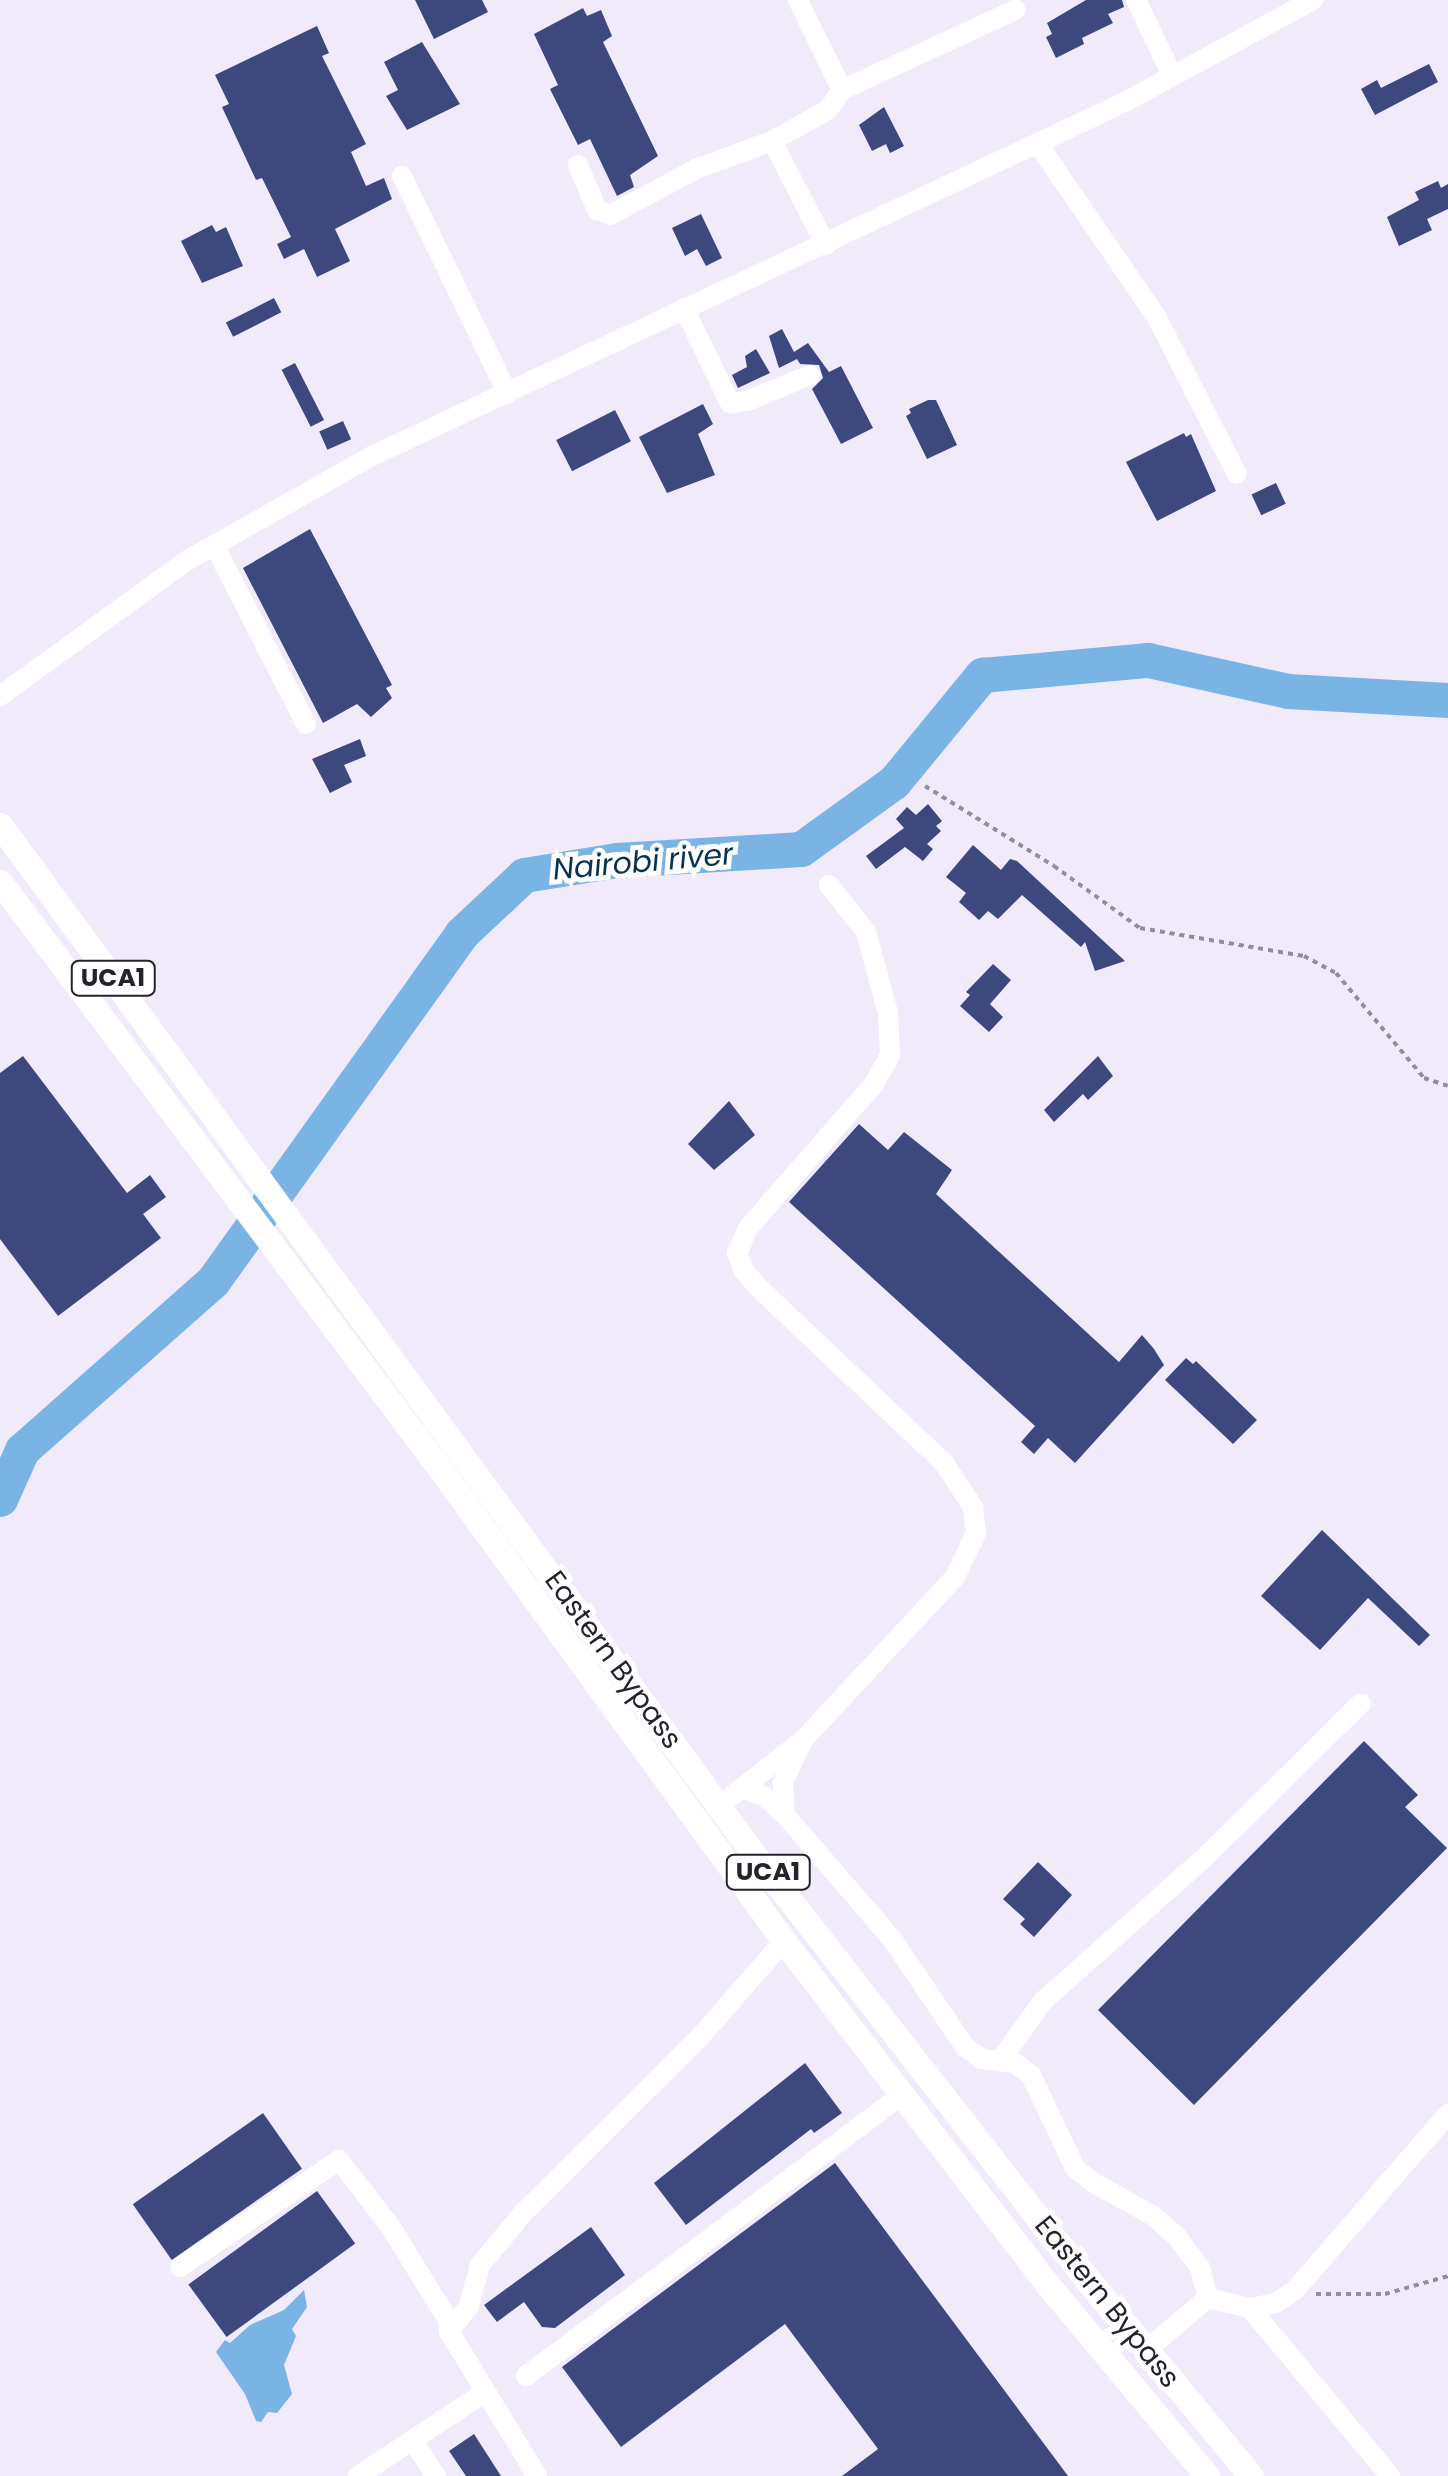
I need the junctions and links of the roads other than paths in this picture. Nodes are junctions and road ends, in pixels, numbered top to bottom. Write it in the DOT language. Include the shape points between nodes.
graph roads {
  1 [pos="798,0"];
  2 [pos="1136,0"];
  3 [pos="1313,0"];
  4 [pos="1015,10"];
  5 [pos="1172,75"];
  6 [pos="842,90"];
  7 [pos="772,141"];
  8 [pos="1038,144"];
  9 [pos="578,165"];
  10 [pos="402,176"];
  11 [pos="826,245"];
  12 [pos="684,308"];
  13 [pos="810,374"];
  14 [pos="508,394"];
  15 [pos="1237,474"];
  16 [pos="214,545"];
  17 [pos="0,696"];
  18 [pos="306,724"];
  19 [pos="0,825"];
  20 [pos="0,882"];
  21 [pos="829,885"];
  22 [pos="1361,1703"];
  23 [pos="803,1740"];
  24 [pos="742,1788"];
  25 [pos="719,1806"];
  26 [pos="785,1816"];
  27 [pos="784,1942"];
  28 [pos="1000,2061"];
  29 [pos="901,2095"];
  30 [pos="1448,2114"];
  31 [pos="180,2267"];
  32 [pos="1208,2298"];
  33 [pos="1250,2308"];
  34 [pos="449,2332"];
  35 [pos="1144,2351"];
  36 [pos="526,2376"];
  37 [pos="484,2393"];
  38 [pos="412,2440"];
  39 [pos="358,2476"];
  40 [pos="436,2476"];
  41 [pos="537,2476"];
  42 [pos="1207,2476"];
  43 [pos="1251,2476"];
  44 [pos="1390,2476"];
  1 -- 6 [label="street"];
  2 -- 5 [label="street"];
  3 -- 5 [label="street"];
  4 -- 6 [label="street"];
  5 -- 8 [label="street"];
  6 -- 7 [label="street" via="828,110"];
  7 -- 9 [label="street" via="696,169 610,215 597,210"];
  7 -- 11 [label="street"];
  8 -- 11 [label="street"];
  8 -- 15 [label="street" via="1157,318"];
  10 -- 14 [label="street"];
  11 -- 12 [label="street"];
  12 -- 13 [label="street" via="730,403"];
  12 -- 14 [label="street"];
  14 -- 16 [label="street" via="372,456"];
  16 -- 17 [label="street"];
  16 -- 18 [label="street"];
  19 -- 25 [label="main road, Eastern Bypass / UCA1"];
  20 -- 27 [label="main road, Eastern Bypass / UCA1"];
  21 -- 23 [label="street" via="866,932 888,1013 890,1055 874,1084 748,1228 736,1252 758,1287 944,1463 973,1507 976,1532 955,1577"];
  22 -- 28 [label="street" via="1202,1860 1042,2001"];
  23 -- 24 [label="street"];
  23 -- 26 [label="street" via="783,1782"];
  24 -- 25 [label="street"];
  24 -- 26 [label="street"];
  25 -- 35 [label="main road, Eastern Bypass / UCA1"];
  26 -- 28 [label="street" via="892,1939 965,2048"];
  27 -- 29 [label="main road, Eastern Bypass / UCA1"];
  27 -- 34 [label="street" via="699,2038 524,2212 480,2265 469,2306"];
  28 -- 32 [label="street" via="1031,2076 1075,2168 1177,2237 1200,2268"];
  29 -- 36 [label="street"];
  29 -- 42 [label="main road, Eastern Bypass / UCA1"];
  30 -- 33 [label="street" via="1295,2290 1276,2303"];
  31 -- 34 [label="street" via="338,2160 390,2226 450,2323"];
  32 -- 33 [label="street"];
  32 -- 35 [label="street"];
  33 -- 44 [label="street"];
  34 -- 37 [label="street"];
  35 -- 43 [label="main road, Eastern Bypass / UCA1"];
  37 -- 38 [label="street"];
  37 -- 41 [label="street"];
  38 -- 39 [label="street"];
  38 -- 40 [label="street"];
}
